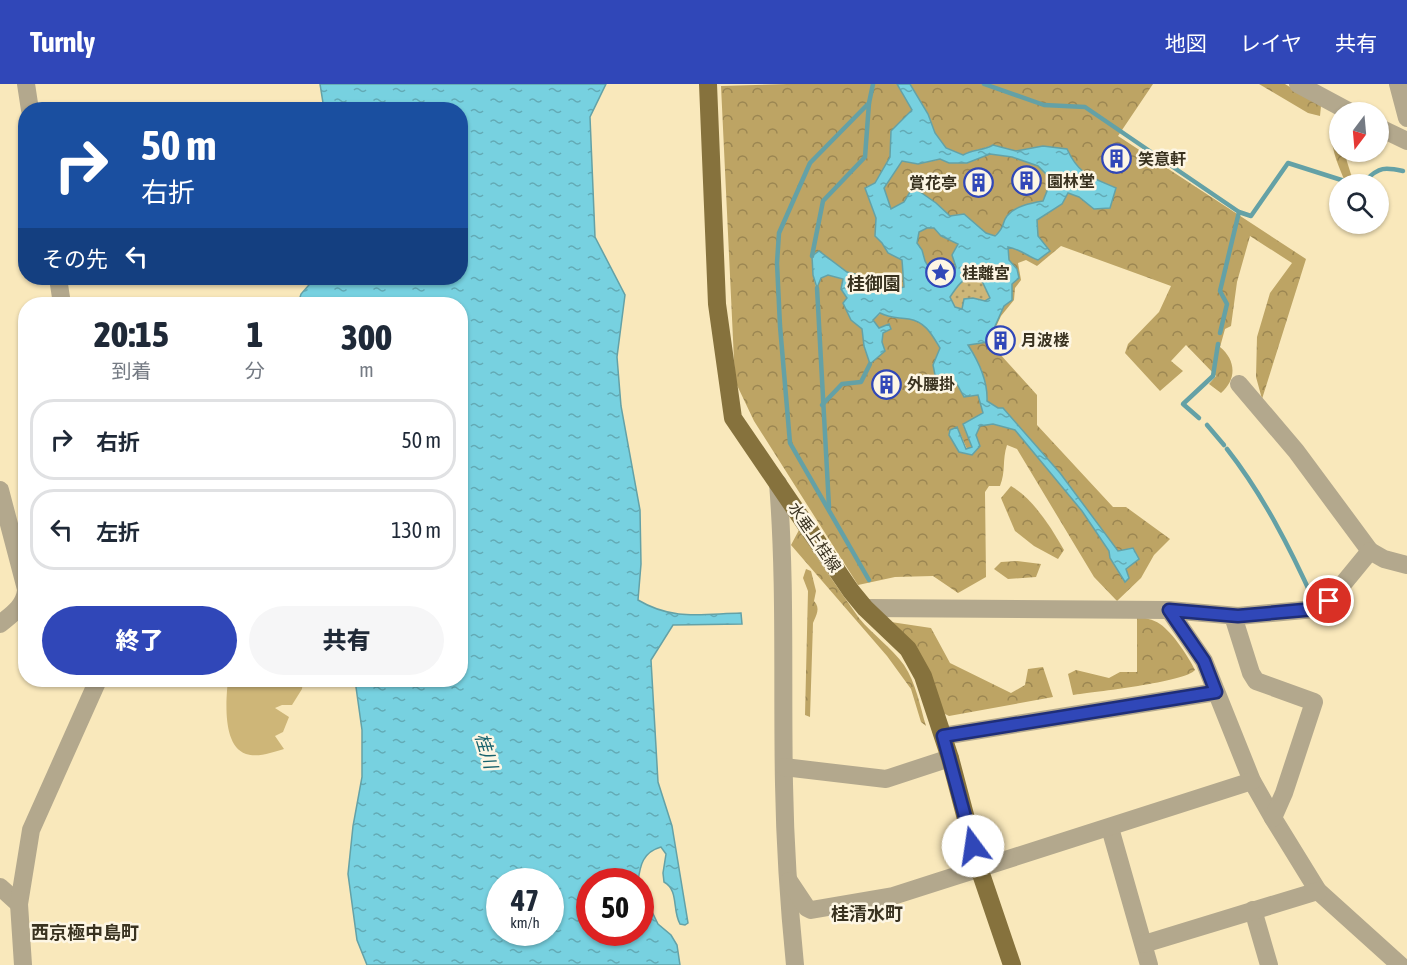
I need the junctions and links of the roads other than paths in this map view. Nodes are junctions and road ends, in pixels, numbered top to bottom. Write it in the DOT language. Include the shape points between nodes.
graph roads {
  1 [pos="26,84"];
  2 [pos="708,84"];
  3 [pos="1298,84"];
  4 [pos="1398,84"];
  5 [pos="29,102"];
  6 [pos="1331,102"];
  7 [pos="1407,118"];
  8 [pos="1389,132"];
  9 [pos="1407,141"];
  10 [pos="1239,384"];
  11 [pos="778,483"];
  12 [pos="0,490"];
  13 [pos="1370,551"];
  14 [pos="18,559"];
  15 [pos="1407,565"];
  16 [pos="18,608"];
  17 [pos="865,608"];
  18 [pos="1169,610"];
  19 [pos="1233,616"];
  20 [pos="0,624"];
  21 [pos="95,687"];
  22 [pos="1216,692"];
  23 [pos="943,736"];
  24 [pos="950,758"];
  25 [pos="784,767"];
  26 [pos="1252,781"];
  27 [pos="1273,818"];
  28 [pos="1110,828"];
  29 [pos="979,868"];
  30 [pos="789,881"];
  31 [pos="0,887"];
  32 [pos="1318,891"];
  33 [pos="19,904"];
  34 [pos="1253,910"];
  35 [pos="1144,944"];
  36 [pos="1396,964"];
  37 [pos="23,965"];
  38 [pos="795,965"];
  39 [pos="1012,965"];
  40 [pos="1149,965"];
  41 [pos="1269,965"];
  1 -- 5 [label="street"];
  2 -- 11 [label="main road, 水垂上桂線" via="717,304 733,418"];
  3 -- 6 [label="street"];
  4 -- 7 [label="street"];
  8 -- 9 [label="street"];
  10 -- 13 [label="street" via="1296,451"];
  11 -- 17 [label="main road, 水垂上桂線"];
  11 -- 25 [label="street" via="783,539"];
  12 -- 14 [label="street"];
  13 -- 15 [label="street"];
  13 -- 19 [label="street" via="1329,601 1315,609"];
  16 -- 20 [label="street"];
  17 -- 18 [label="street"];
  17 -- 23 [label="main road, 水垂上桂線" via="908,649 923,676"];
  18 -- 19 [label="street"];
  18 -- 22 [label="street" via="1204,661"];
  19 -- 27 [label="street" via="1256,681 1314,702"];
  21 -- 33 [label="street" via="31,830"];
  22 -- 23 [label="street"];
  22 -- 26 [label="street"];
  23 -- 24 [label="main road, 水垂上桂線"];
  24 -- 25 [label="street" via="886,779"];
  24 -- 29 [label="main road, 水垂上桂線"];
  25 -- 30 [label="street"];
  26 -- 27 [label="street"];
  26 -- 28 [label="street"];
  27 -- 32 [label="street"];
  28 -- 29 [label="street"];
  28 -- 35 [label="street"];
  29 -- 30 [label="street" via="893,896 811,910"];
  29 -- 39 [label="main road, 水垂上桂線"];
  30 -- 38 [label="street"];
  31 -- 33 [label="street"];
  32 -- 34 [label="street"];
  32 -- 36 [label="street"];
  33 -- 37 [label="street"];
  34 -- 35 [label="street"];
  34 -- 41 [label="street"];
  35 -- 40 [label="street"];
}
